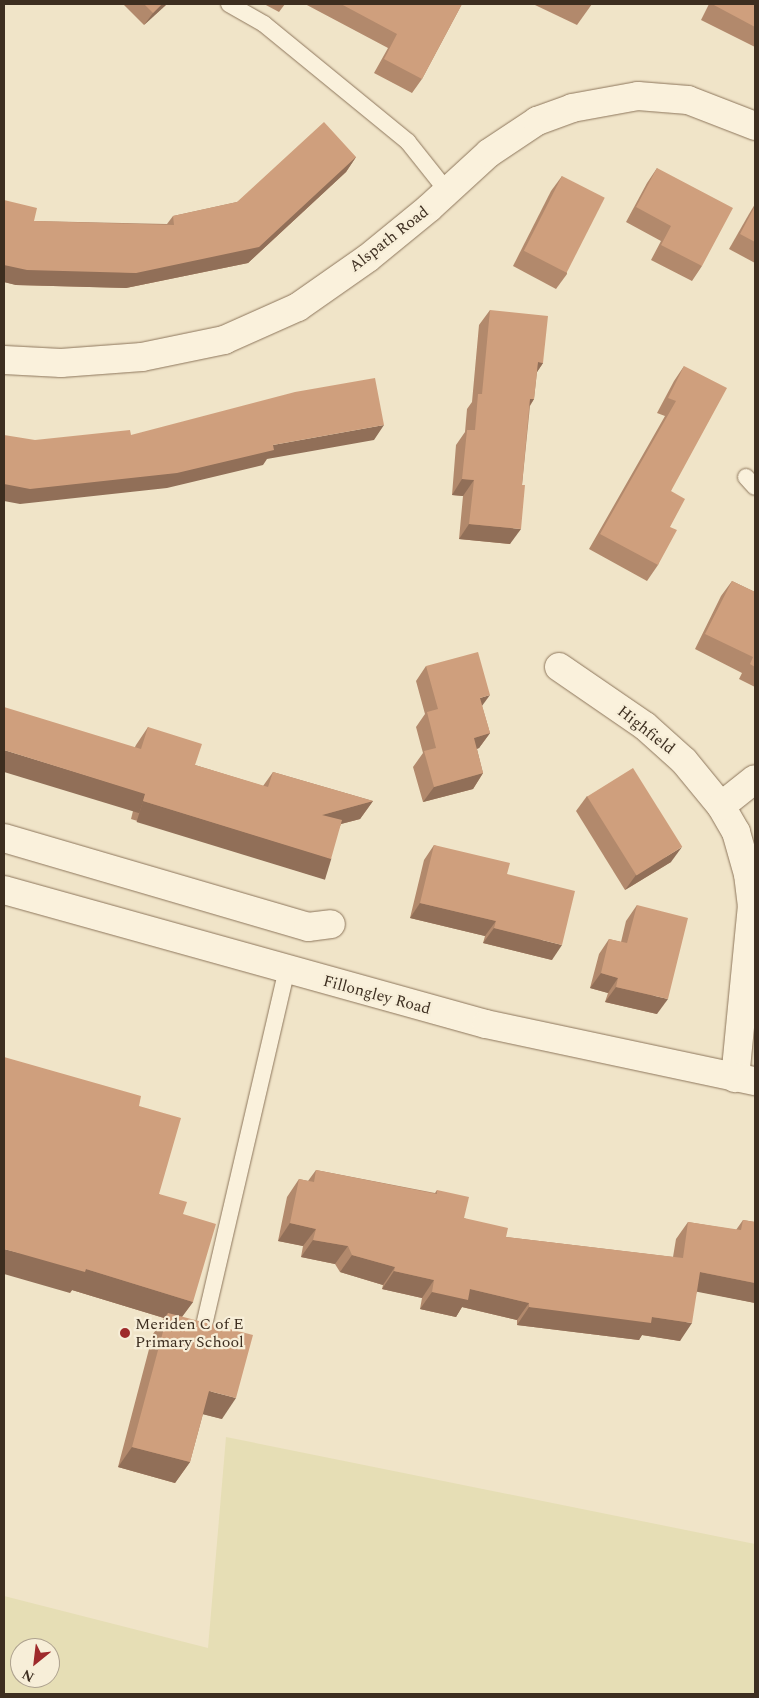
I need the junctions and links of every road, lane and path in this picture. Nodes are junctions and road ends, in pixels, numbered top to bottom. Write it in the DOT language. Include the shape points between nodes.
graph roads {
  1 [pos="229,4"];
  2 [pos="755,126"];
  3 [pos="447,191"];
  4 [pos="4,360"];
  5 [pos="559,668"];
  6 [pos="755,779"];
  7 [pos="721,806"];
  8 [pos="4,838"];
  9 [pos="4,890"];
  10 [pos="331,924"];
  11 [pos="287,970"];
  12 [pos="745,1079"];
  13 [pos="205,1320"];
  1 -- 3 [label="lane" via="264,24 408,142"];
  2 -- 3 [label="street, Alspath Road" via="688,100 638,96 572,108 537,121 489,153"];
  3 -- 4 [label="street, Alspath Road" via="368,258 298,307 224,340 142,357 61,363"];
  5 -- 7 [label="street, Highfield" via="645,726 684,761"];
  6 -- 7 [label="street"];
  7 -- 12 [label="street, Highfield" via="736,832 748,874 752,905"];
  8 -- 10 [label="street" via="308,927"];
  9 -- 11 [label="street, Fillongley Road"];
  11 -- 12 [label="street, Fillongley Road" via="486,1024"];
  11 -- 13 [label="lane"];
}
